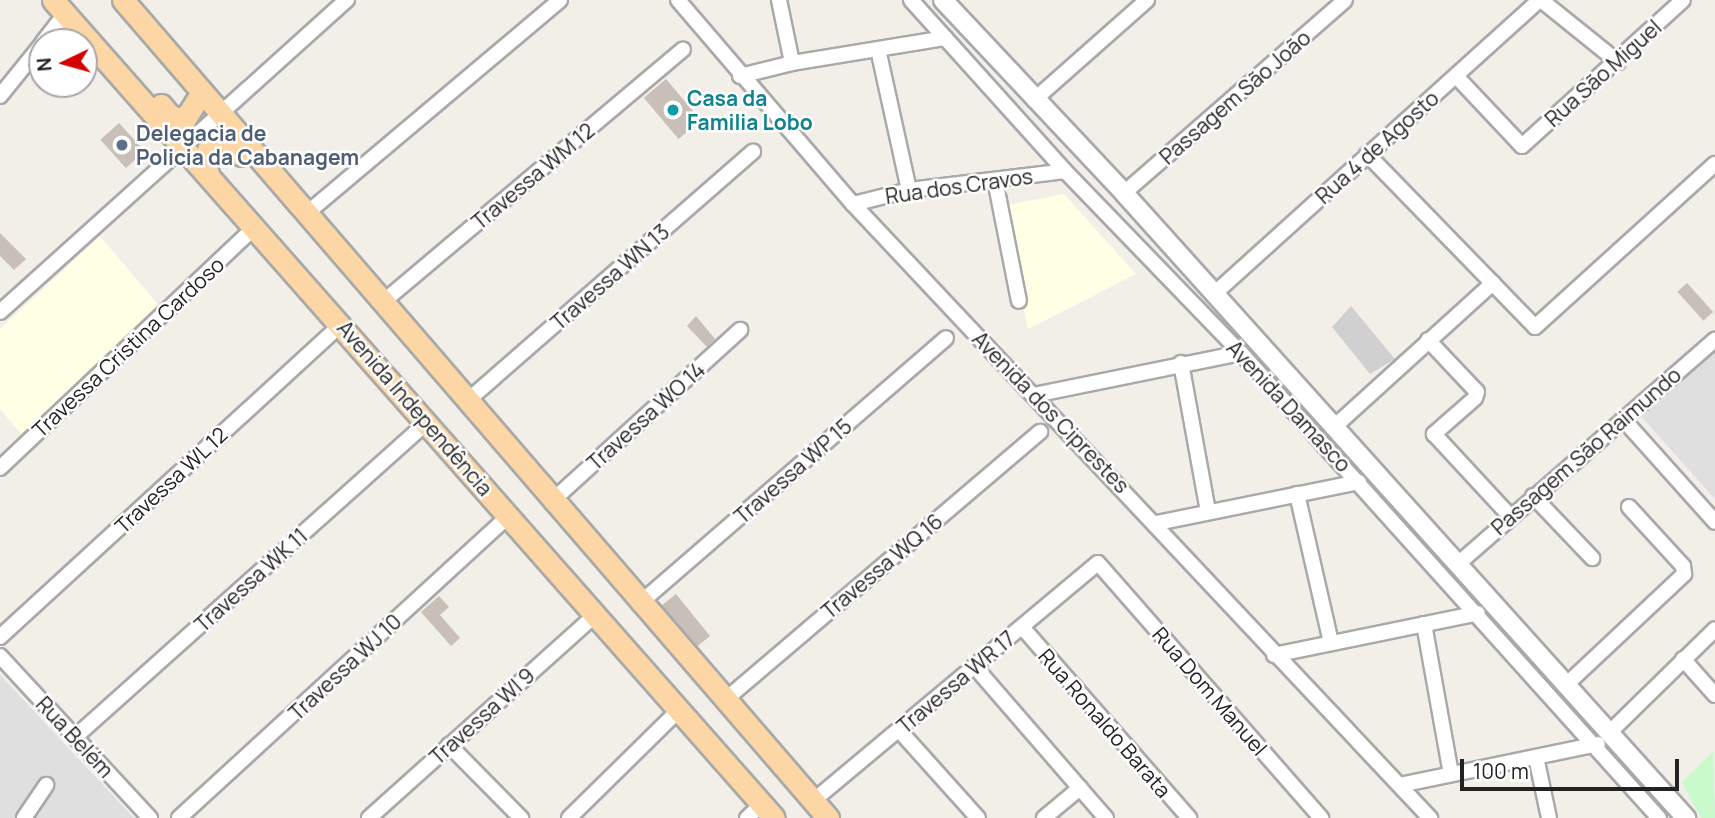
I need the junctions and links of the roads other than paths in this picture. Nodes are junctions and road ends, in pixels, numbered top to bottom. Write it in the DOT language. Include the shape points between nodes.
graph roads {
  1 [pos="123,0"];
  2 [pos="347,0"];
  3 [pos="561,0"];
  4 [pos="678,0"];
  5 [pos="779,0"];
  6 [pos="911,0"];
  7 [pos="1147,0"];
  8 [pos="1345,0"];
  9 [pos="1540,0"];
  10 [pos="1683,0"];
  11 [pos="946,1"];
  12 [pos="59,7"];
  13 [pos="50,28"];
  14 [pos="945,38"];
  15 [pos="684,49"];
  16 [pos="878,49"];
  17 [pos="103,51"];
  18 [pos="28,61"];
  19 [pos="792,62"];
  20 [pos="1618,62"];
  21 [pos="740,76"];
  22 [pos="1456,76"];
  23 [pos="201,93"];
  24 [pos="0,96"];
  25 [pos="1034,100"];
  26 [pos="219,114"];
  27 [pos="185,145"];
  28 [pos="753,152"];
  29 [pos="1367,154"];
  30 [pos="1715,164"];
  31 [pos="1065,172"];
  32 [pos="208,173"];
  33 [pos="995,180"];
  34 [pos="909,190"];
  35 [pos="1124,193"];
  36 [pos="289,195"];
  37 [pos="853,204"];
  38 [pos="306,214"];
  39 [pos="256,227"];
  40 [pos="1493,282"];
  41 [pos="1214,294"];
  42 [pos="1019,301"];
  43 [pos="383,302"];
  44 [pos="0,312"];
  45 [pos="341,324"];
  46 [pos="740,330"];
  47 [pos="946,338"];
  48 [pos="1428,340"];
  49 [pos="1715,340"];
  50 [pos="1241,353"];
  51 [pos="1181,363"];
  52 [pos="1034,395"];
  53 [pos="466,402"];
  54 [pos="1623,419"];
  55 [pos="427,422"];
  56 [pos="1333,428"];
  57 [pos="1040,432"];
  58 [pos="0,468"];
  59 [pos="1359,482"];
  60 [pos="1297,495"];
  61 [pos="1533,496"];
  62 [pos="551,502"];
  63 [pos="1629,507"];
  64 [pos="1208,511"];
  65 [pos="510,515"];
  66 [pos="1509,515"];
  67 [pos="1715,522"];
  68 [pos="1157,523"];
  69 [pos="1592,558"];
  70 [pos="1459,562"];
  71 [pos="1098,563"];
  72 [pos="639,604"];
  73 [pos="596,614"];
  74 [pos="1478,614"];
  75 [pos="1424,624"];
  76 [pos="1022,627"];
  77 [pos="1715,629"];
  78 [pos="0,637"];
  79 [pos="1331,642"];
  80 [pos="1274,655"];
  81 [pos="0,656"];
  82 [pos="1683,659"];
  83 [pos="975,667"];
  84 [pos="1567,684"];
  85 [pos="1715,695"];
  86 [pos="725,700"];
  87 [pos="680,710"];
  88 [pos="899,730"];
  89 [pos="75,737"];
  90 [pos="1604,738"];
  91 [pos="449,746"];
  92 [pos="1536,757"];
  93 [pos="1451,774"];
  94 [pos="46,785"];
  95 [pos="1400,785"];
  96 [pos="1080,788"];
  97 [pos="813,801"];
  98 [pos="761,813"];
  99 [pos="24,818"];
  100 [pos="150,818"];
  101 [pos="179,818"];
  102 [pos="369,818"];
  103 [pos="521,818"];
  104 [pos="569,818"];
  105 [pos="828,818"];
  106 [pos="978,818"];
  107 [pos="1044,818"];
  108 [pos="1106,818"];
  109 [pos="1189,818"];
  110 [pos="1321,818"];
  111 [pos="1430,818"];
  112 [pos="1549,818"];
  113 [pos="1659,818"];
  114 [pos="1686,818"];
  1 -- 23 [label="main road, Avenida Independência"];
  2 -- 26 [label="street"];
  3 -- 38 [label="street"];
  4 -- 21 [label="street, Avenida dos Ciprestes"];
  5 -- 19 [label="street"];
  6 -- 14 [label="street, Avenida Damasco"];
  7 -- 25 [label="street"];
  8 -- 35 [label="street, Passagem São João"];
  9 -- 20 [label="street"];
  9 -- 22 [label="street, Rua 4 de Agosto"];
  10 -- 20 [label="street, Rua São Miguel"];
  11 -- 25 [label="street, Avenida Damasco"];
  12 -- 13 [label="street"];
  12 -- 17 [label="main road, Avenida Independência"];
  14 -- 16 [label="street"];
  14 -- 31 [label="street, Avenida Damasco"];
  15 -- 43 [label="street, Travessa WM 12"];
  16 -- 19 [label="street"];
  16 -- 34 [label="street"];
  17 -- 23 [label="main road" via="117,54 172,117 185,120"];
  17 -- 27 [label="main road, Avenida Independência"];
  18 -- 24 [label="street"];
  19 -- 21 [label="street"];
  20 -- 22 [label="street, Rua São Miguel" via="1522,146"];
  21 -- 37 [label="street, Avenida dos Ciprestes"];
  22 -- 29 [label="street, Rua 4 de Agosto"];
  23 -- 26 [label="main road, Avenida Independência"];
  25 -- 35 [label="street, Avenida Damasco"];
  26 -- 27 [label="street"];
  26 -- 36 [label="main road, Avenida Independência"];
  27 -- 32 [label="main road, Avenida Independência"];
  27 -- 44 [label="street"];
  28 -- 53 [label="street, Travessa WN 13"];
  29 -- 40 [label="street"];
  29 -- 41 [label="street, Rua 4 de Agosto"];
  30 -- 40 [label="street" via="1535,327"];
  31 -- 33 [label="street, Rua dos Cravos"];
  31 -- 50 [label="street, Avenida Damasco"];
  32 -- 36 [label="main road" via="203,161 207,146 224,138 277,193"];
  32 -- 39 [label="main road, Avenida Independência"];
  33 -- 34 [label="street, Rua dos Cravos"];
  33 -- 42 [label="street"];
  34 -- 37 [label="street, Rua dos Cravos"];
  35 -- 41 [label="street, Avenida Damasco"];
  36 -- 38 [label="main road, Avenida Independência"];
  37 -- 52 [label="street, Avenida dos Ciprestes"];
  38 -- 43 [label="main road, Avenida Independência"];
  39 -- 45 [label="main road, Avenida Independência"];
  39 -- 58 [label="street, Travessa Cristina Cardoso"];
  40 -- 48 [label="street"];
  41 -- 56 [label="street, Avenida Damasco"];
  43 -- 53 [label="main road, Avenida Independência"];
  45 -- 55 [label="main road, Avenida Independência"];
  45 -- 78 [label="street, Travessa WL 12"];
  46 -- 62 [label="street, Travessa WO 14"];
  47 -- 72 [label="street, Travessa WP 15"];
  48 -- 56 [label="street"];
  48 -- 66 [label="street" via="1477,392 1433,434"];
  49 -- 54 [label="street, Passagem São Raimundo"];
  50 -- 51 [label="street"];
  50 -- 59 [label="street, Avenida Damasco"];
  51 -- 52 [label="street"];
  51 -- 64 [label="street"];
  52 -- 68 [label="street, Avenida dos Ciprestes"];
  53 -- 62 [label="main road, Avenida Independência"];
  54 -- 61 [label="street, Passagem São Raimundo"];
  54 -- 67 [label="street"];
  55 -- 65 [label="main road, Avenida Independência"];
  55 -- 89 [label="street, Travessa WK 11"];
  56 -- 70 [label="street, Avenida Damasco"];
  57 -- 86 [label="street, Travessa WQ 16"];
  59 -- 60 [label="street"];
  59 -- 74 [label="street, Avenida Damasco"];
  60 -- 64 [label="street"];
  60 -- 79 [label="street"];
  61 -- 66 [label="street, Passagem São Raimundo"];
  61 -- 69 [label="street"];
  62 -- 72 [label="main road, Avenida Independência"];
  63 -- 84 [label="street" via="1683,566 1680,581"];
  64 -- 68 [label="street"];
  65 -- 73 [label="main road, Avenida Independência"];
  65 -- 101 [label="street, Travessa WJ 10"];
  66 -- 70 [label="street, Passagem São Raimundo"];
  68 -- 80 [label="street, Avenida dos Ciprestes"];
  70 -- 84 [label="street, Avenida Damasco"];
  71 -- 76 [label="street, Travessa WR 17"];
  71 -- 110 [label="street, Rua Dom Manuel"];
  72 -- 86 [label="main road, Avenida Independência"];
  73 -- 87 [label="main road, Avenida Independência"];
  73 -- 91 [label="street, Travessa WI 9"];
  74 -- 75 [label="street"];
  74 -- 90 [label="street, Avenida Damasco"];
  75 -- 79 [label="street"];
  75 -- 93 [label="street"];
  76 -- 83 [label="street, Travessa WR 17"];
  76 -- 109 [label="street, Rua Ronaldo Barata"];
  77 -- 82 [label="street"];
  79 -- 80 [label="street"];
  80 -- 95 [label="street, Avenida dos Ciprestes"];
  81 -- 89 [label="street, Rua Belém"];
  82 -- 85 [label="street"];
  82 -- 90 [label="street"];
  83 -- 88 [label="street, Travessa WR 17"];
  83 -- 96 [label="street"];
  84 -- 90 [label="street, Avenida Damasco"];
  86 -- 97 [label="main road, Avenida Independência"];
  87 -- 98 [label="main road, Avenida Independência"];
  87 -- 104 [label="street"];
  88 -- 97 [label="street, Travessa WR 17"];
  88 -- 106 [label="street"];
  89 -- 100 [label="street, Rua Belém"];
  90 -- 92 [label="street"];
  90 -- 113 [label="street, Avenida Damasco"];
  90 -- 114 [label="street, Avenida Damasco"];
  91 -- 102 [label="street, Travessa WI 9"];
  91 -- 103 [label="street"];
  92 -- 93 [label="street"];
  92 -- 112 [label="street"];
  93 -- 95 [label="street"];
  94 -- 99 [label="street"];
  95 -- 111 [label="street, Avenida dos Ciprestes"];
  96 -- 107 [label="street"];
  96 -- 108 [label="street"];
  97 -- 105 [label="main road, Avenida Independência"];
}
